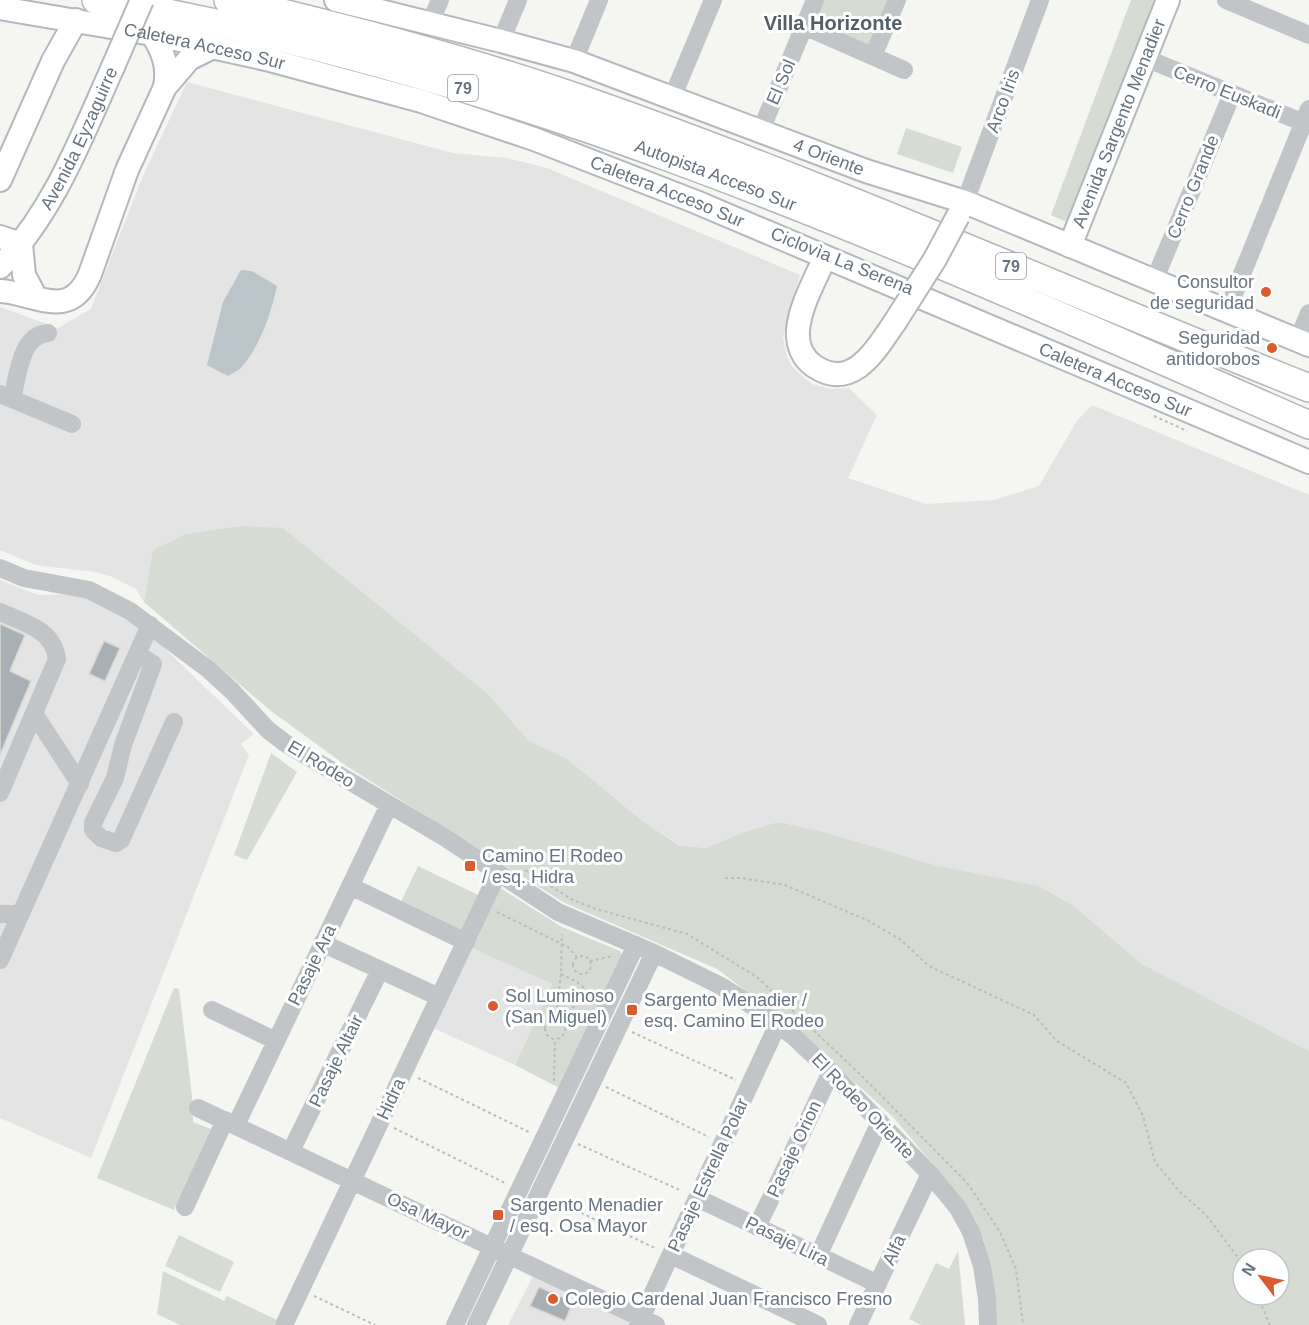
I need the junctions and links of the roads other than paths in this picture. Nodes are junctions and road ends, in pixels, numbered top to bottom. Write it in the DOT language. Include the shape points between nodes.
graph roads {
  1 [pos="96,0"];
  2 [pos="142,0"];
  3 [pos="228,0"];
  4 [pos="336,0"];
  5 [pos="440,0"];
  6 [pos="518,0"];
  7 [pos="599,0"];
  8 [pos="713,0"];
  9 [pos="815,0"];
  10 [pos="897,0"];
  11 [pos="1041,0"];
  12 [pos="1168,0"];
  13 [pos="1226,0"];
  14 [pos="362,3"];
  15 [pos="0,8"];
  16 [pos="33,13"];
  17 [pos="76,20"];
  18 [pos="430,23"];
  19 [pos="804,26"];
  20 [pos="152,34"];
  21 [pos="1309,34"];
  22 [pos="501,40"];
  23 [pos="213,46"];
  24 [pos="873,56"];
  25 [pos="1145,58"];
  26 [pos="574,61"];
  27 [pos="53,62"];
  28 [pos="904,69"];
  29 [pos="165,87"];
  30 [pos="1232,94"];
  31 [pos="672,98"];
  32 [pos="1307,119"];
  33 [pos="761,130"];
  34 [pos="0,180"];
  35 [pos="962,209"];
  36 [pos="10,241"];
  37 [pos="1070,246"];
  38 [pos="825,257"];
  39 [pos="0,267"];
  40 [pos="1154,281"];
  41 [pos="0,291"];
  42 [pos="36,298"];
  43 [pos="1227,311"];
  44 [pos="1309,313"];
  45 [pos="48,333"];
  46 [pos="1303,342"];
  47 [pos="1309,388"];
  48 [pos="6,396"];
  49 [pos="72,424"];
  50 [pos="1309,425"];
  51 [pos="1309,462"];
  52 [pos="0,568"];
  53 [pos="0,612"];
  54 [pos="150,625"];
  55 [pos="137,654"];
  56 [pos="35,715"];
  57 [pos="174,722"];
  58 [pos="80,784"];
  59 [pos="0,793"];
  60 [pos="389,805"];
  61 [pos="498,873"];
  62 [pos="350,886"];
  63 [pos="0,914"];
  64 [pos="21,914"];
  65 [pos="466,942"];
  66 [pos="322,944"];
  67 [pos="636,945"];
  68 [pos="654,953"];
  69 [pos="0,960"];
  70 [pos="380,970"];
  71 [pos="439,997"];
  72 [pos="212,1010"];
  73 [pos="778,1024"];
  74 [pos="276,1041"];
  75 [pos="831,1072"];
  76 [pos="198,1108"];
  77 [pos="880,1122"];
  78 [pos="230,1123"];
  79 [pos="291,1151"];
  80 [pos="930,1174"];
  81 [pos="353,1180"];
  82 [pos="697,1198"];
  83 [pos="185,1207"];
  84 [pos="757,1227"];
  85 [pos="492,1245"];
  86 [pos="671,1255"];
  87 [pos="508,1256"];
  88 [pos="818,1256"];
  89 [pos="878,1284"];
  90 [pos="645,1323"];
  91 [pos="284,1325"];
  92 [pos="455,1325"];
  93 [pos="476,1325"];
  94 [pos="819,1325"];
  95 [pos="858,1325"];
  96 [pos="988,1325"];
  1 -- 50 [label="highway, Autopista Acceso Sur / 79" via="194,18 381,64 651,150 828,219"];
  2 -- 36 [label="main road, Avenida Eyzaguirre, bridge" via="55,193"];
  3 -- 47 [label="highway, Autopista Acceso Sur / 79" via="465,61 622,114 798,178"];
  4 -- 14 [label="main road, 4 Oriente"];
  5 -- 18 [label="street"];
  6 -- 22 [label="street"];
  7 -- 26 [label="street"];
  8 -- 31 [label="street"];
  9 -- 19 [label="street, El Sol"];
  10 -- 24 [label="street"];
  11 -- 35 [label="street, Arco Iris"];
  12 -- 25 [label="main road, Avenida Sargento Menadier"];
  13 -- 21 [label="street"];
  14 -- 18 [label="main road, 4 Oriente"];
  15 -- 16 [label="main road, Caletera Acceso Sur"];
  16 -- 17 [label="main road, Caletera Acceso Sur"];
  16 -- 27 [label="main road" via="50,38"];
  17 -- 20 [label="main road, Caletera Acceso Sur"];
  17 -- 27 [label="main road"];
  18 -- 22 [label="main road, 4 Oriente"];
  19 -- 24 [label="street"];
  19 -- 33 [label="street, El Sol"];
  20 -- 23 [label="main road, Caletera Acceso Sur"];
  20 -- 29 [label="main road" via="164,59"];
  22 -- 26 [label="main road, 4 Oriente"];
  23 -- 29 [label="main road" via="189,59"];
  23 -- 38 [label="main road, Caletera Acceso Sur" via="421,101 534,139"];
  24 -- 28 [label="street"];
  25 -- 30 [label="street, Cerro Euskadi"];
  25 -- 37 [label="main road, Avenida Sargento Menadier"];
  26 -- 31 [label="main road, 4 Oriente"];
  27 -- 34 [label="main road"];
  29 -- 42 [label="main road" via="127,170 86,282 67,300 48,302"];
  30 -- 32 [label="street, Cerro Euskadi"];
  30 -- 40 [label="street, Cerro Grande"];
  31 -- 33 [label="main road, 4 Oriente"];
  32 -- 43 [label="street"];
  33 -- 35 [label="main road, 4 Oriente"];
  35 -- 37 [label="main road, 4 Oriente"];
  35 -- 38 [label="main road, bridge" via="895,322 868,358 843,374 832,374 811,364 798,338 799,322"];
  36 -- 39 [label="main road, Avenida Eyzaguirre"];
  36 -- 42 [label="main road"];
  37 -- 40 [label="main road, 4 Oriente"];
  38 -- 51 [label="main road, Caletera Acceso Sur"];
  40 -- 43 [label="main road, 4 Oriente"];
  41 -- 42 [label="main road"];
  43 -- 46 [label="main road, 4 Oriente"];
  44 -- 46 [label="street"];
  45 -- 48 [label="street" via="32,339 26,347"];
  48 -- 49 [label="street"];
  52 -- 54 [label="street, El Rodeo" via="24,578 95,592"];
  53 -- 56 [label="street" via="45,633 54,645 57,659"];
  54 -- 55 [label="street"];
  54 -- 60 [label="street, El Rodeo" via="220,679 285,743"];
  55 -- 57 [label="street" via="153,664 115,778 93,824 95,834 116,843 121,840"];
  55 -- 58 [label="street"];
  56 -- 58 [label="street"];
  56 -- 59 [label="street"];
  58 -- 64 [label="street"];
  60 -- 61 [label="street, El Rodeo"];
  60 -- 62 [label="street, Pasaje Ara"];
  61 -- 65 [label="street, Hidra"];
  61 -- 67 [label="street, El Rodeo" via="572,919"];
  62 -- 65 [label="street"];
  62 -- 66 [label="street, Pasaje Ara"];
  63 -- 64 [label="street"];
  64 -- 69 [label="street"];
  65 -- 71 [label="street, Hidra"];
  66 -- 70 [label="street"];
  66 -- 74 [label="street, Pasaje Ara"];
  67 -- 68 [label="street, El Rodeo"];
  67 -- 85 [label="street"];
  68 -- 73 [label="street, El Rodeo Oriente" via="719,986"];
  68 -- 87 [label="street"];
  70 -- 71 [label="street"];
  70 -- 79 [label="street, Pasaje Altair"];
  71 -- 81 [label="street, Hidra"];
  72 -- 74 [label="street"];
  73 -- 75 [label="street, El Rodeo Oriente"];
  73 -- 82 [label="street, Pasaje Estrella Polar"];
  74 -- 78 [label="street, Pasaje Ara"];
  75 -- 77 [label="street, El Rodeo Oriente"];
  75 -- 84 [label="street, Pasaje Orion"];
  76 -- 78 [label="street, Osa Mayor"];
  77 -- 80 [label="street, El Rodeo Oriente"];
  77 -- 88 [label="street"];
  78 -- 79 [label="street, Osa Mayor"];
  78 -- 83 [label="street, Pasaje Ara"];
  79 -- 81 [label="street, Osa Mayor"];
  80 -- 89 [label="street, Alfa"];
  80 -- 96 [label="street, El Rodeo Oriente" via="958,1208 974,1240 985,1284"];
  81 -- 85 [label="street, Osa Mayor"];
  81 -- 91 [label="street, Hidra"];
  82 -- 84 [label="street, Pasaje Lira"];
  82 -- 86 [label="street, Pasaje Estrella Polar"];
  84 -- 88 [label="street, Pasaje Lira"];
  85 -- 87 [label="street, Osa Mayor"];
  85 -- 92 [label="street"];
  86 -- 90 [label="street, Pasaje Estrella Polar"];
  86 -- 94 [label="street"];
  87 -- 90 [label="street, Osa Mayor"];
  87 -- 93 [label="street"];
  88 -- 89 [label="street, Pasaje Lira"];
  89 -- 95 [label="street, Alfa"];
}
